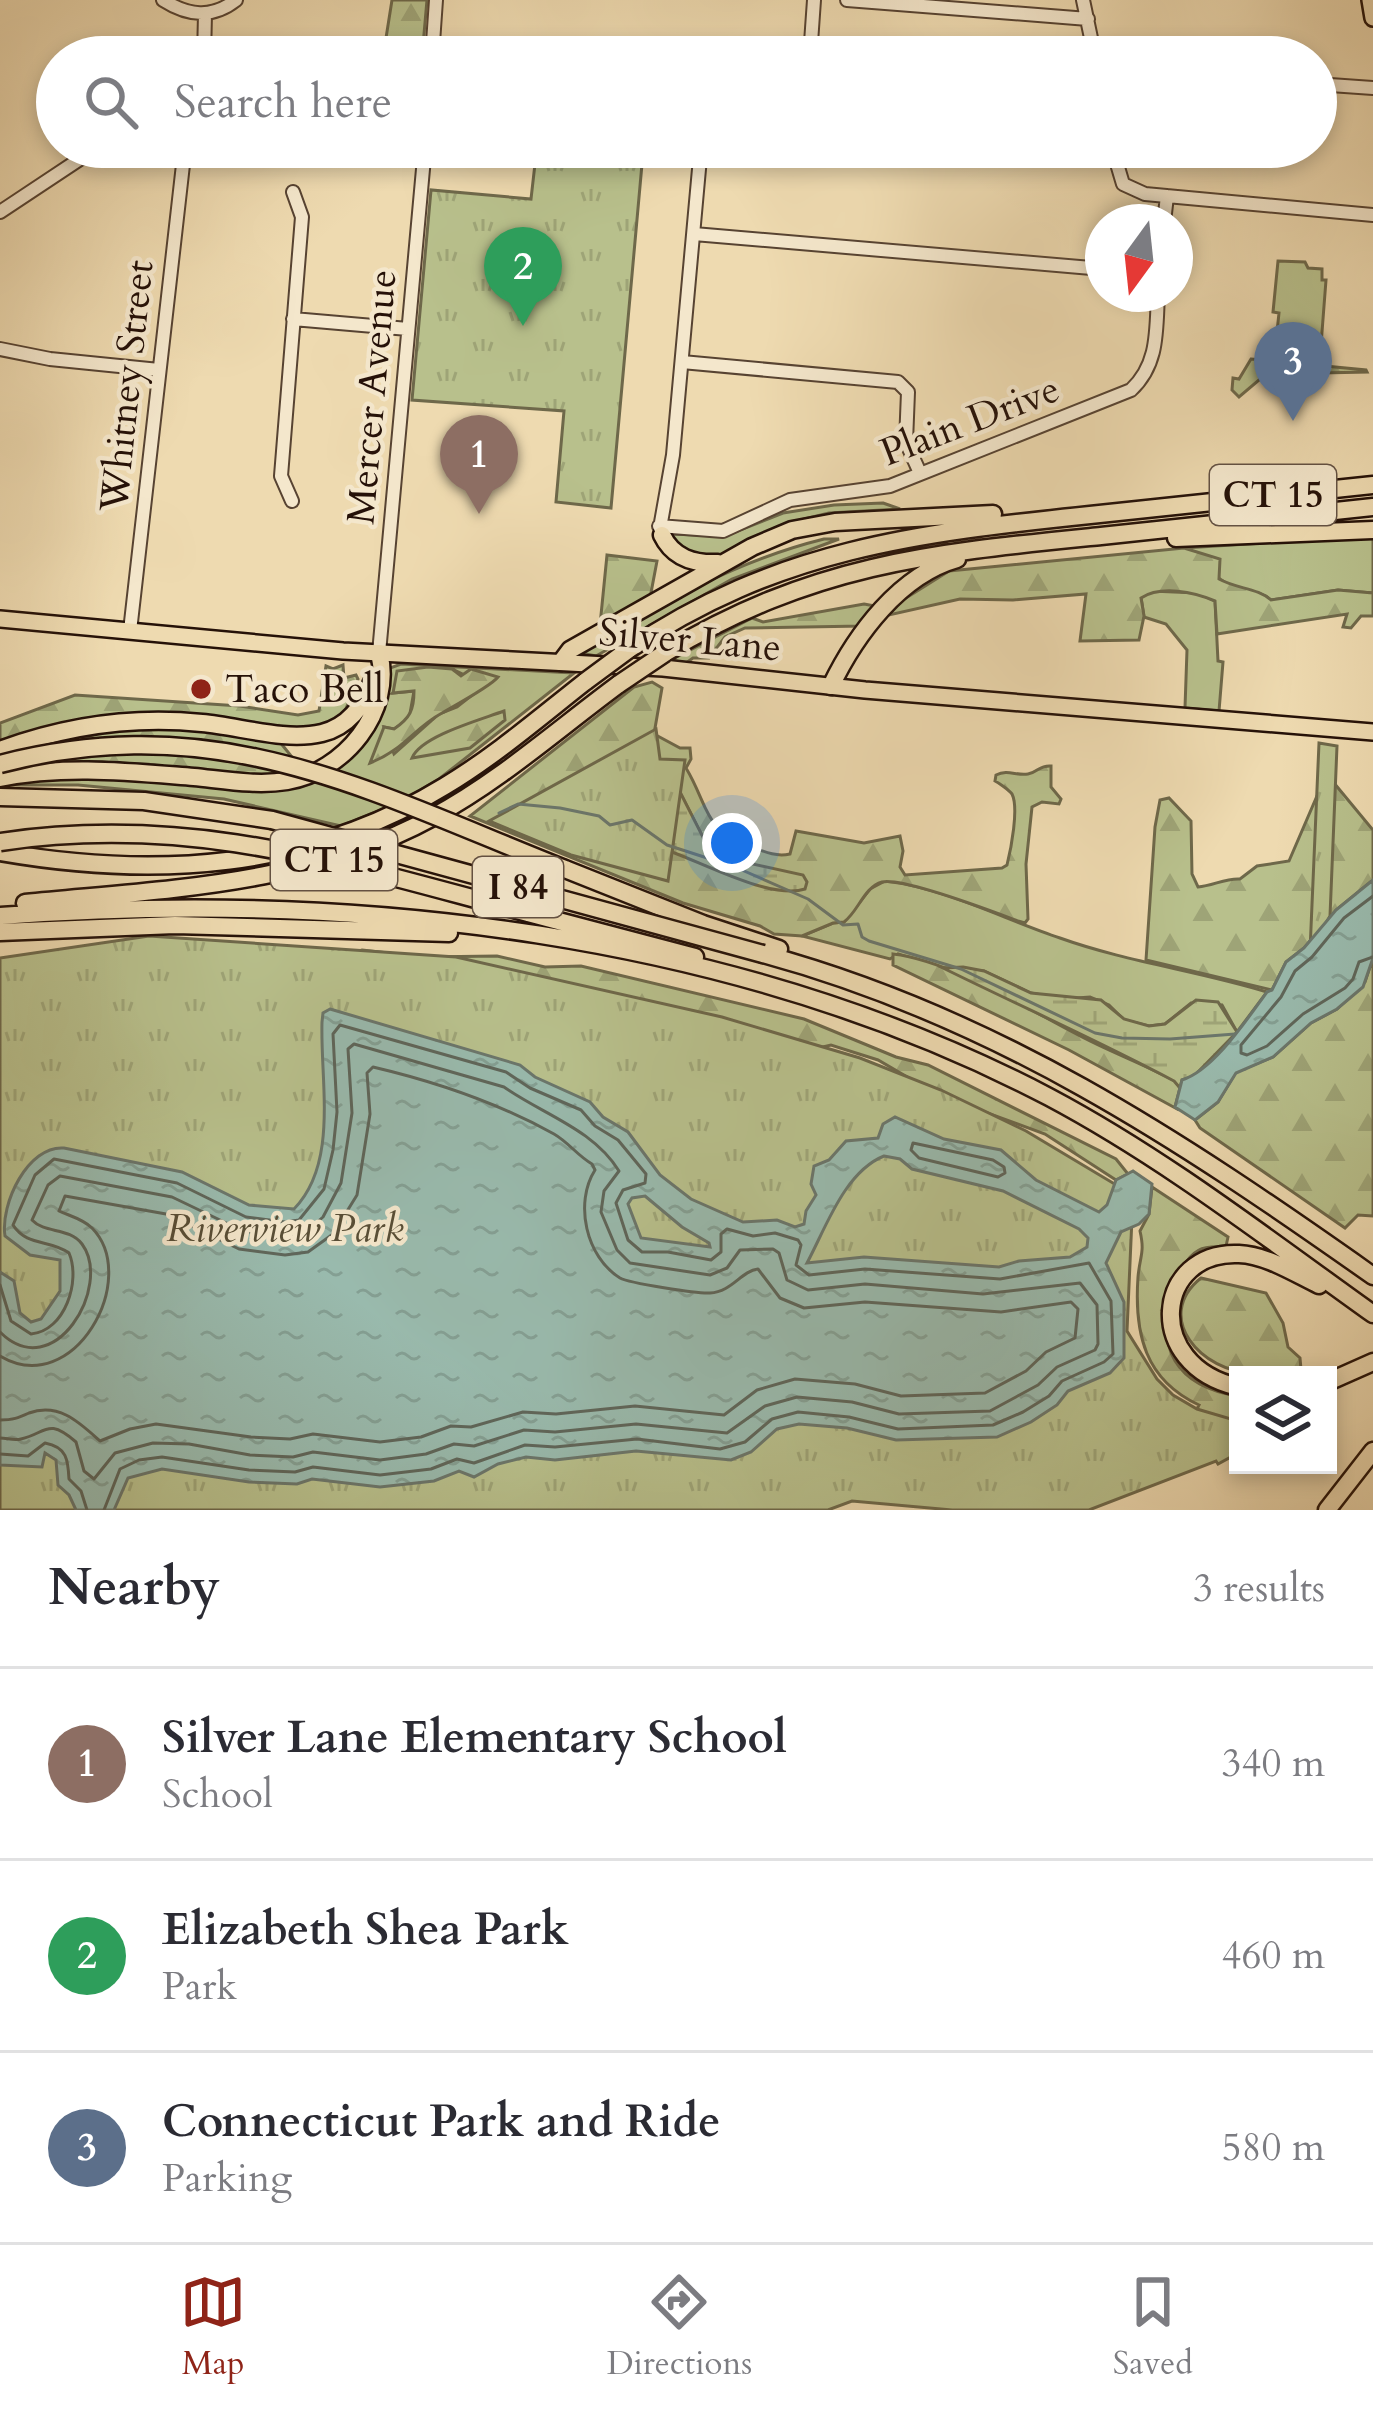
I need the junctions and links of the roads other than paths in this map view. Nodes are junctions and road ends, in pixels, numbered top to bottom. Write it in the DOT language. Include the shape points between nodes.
graph roads {
  1 [pos="163,0"];
  2 [pos="236,0"];
  3 [pos="436,0"];
  4 [pos="814,0"];
  5 [pos="847,0"];
  6 [pos="1083,0"];
  7 [pos="1370,0"];
  8 [pos="205,14"];
  9 [pos="1373,18"];
  10 [pos="1088,19"];
  11 [pos="204,36"];
  12 [pos="433,36"];
  13 [pos="811,36"];
  14 [pos="1091,36"];
  15 [pos="1337,85"];
  16 [pos="1373,88"];
  17 [pos="66,168"];
  18 [pos="183,168"];
  19 [pos="422,168"];
  20 [pos="699,168"];
  21 [pos="1119,168"];
  22 [pos="293,192"];
  23 [pos="1167,196"];
  24 [pos="1166,204"];
  25 [pos="0,212"];
  26 [pos="1373,215"];
  27 [pos="694,234"];
  28 [pos="1085,267"];
  29 [pos="1157,312"];
  30 [pos="293,320"];
  31 [pos="408,329"];
  32 [pos="1,349"];
  33 [pos="0,362"];
  34 [pos="682,362"];
  35 [pos="159,370"];
  36 [pos="920,473"];
  37 [pos="1373,485"];
  38 [pos="292,501"];
  39 [pos="1173,506"];
  40 [pos="1373,507"];
  41 [pos="1373,530"];
  42 [pos="660,531"];
  43 [pos="1091,537"];
  44 [pos="1049,541"];
  45 [pos="724,562"];
  46 [pos="0,619"];
  47 [pos="130,632"];
  48 [pos="380,653"];
  49 [pos="562,662"];
  50 [pos="831,686"];
  51 [pos="1373,733"];
  52 [pos="0,751"];
  53 [pos="0,764"];
  54 [pos="0,778"];
  55 [pos="0,797"];
  56 [pos="0,842"];
  57 [pos="0,852"];
  58 [pos="0,905"];
  59 [pos="0,916"];
  60 [pos="0,932"];
  61 [pos="573,940"];
  62 [pos="765,949"];
  63 [pos="833,1007"];
  64 [pos="1373,1276"];
  65 [pos="1368,1310"];
  66 [pos="1373,1362"];
  67 [pos="1337,1378"];
  68 [pos="1229,1383"];
  69 [pos="1373,1451"];
  70 [pos="1327,1510"];
  1 -- 8 [label="street"];
  2 -- 8 [label="street"];
  3 -- 12 [label="street"];
  4 -- 13 [label="street"];
  5 -- 10 [label="street"];
  6 -- 10 [label="street"];
  7 -- 9 [label="main road"];
  8 -- 11 [label="street"];
  10 -- 14 [label="street"];
  15 -- 16 [label="street"];
  17 -- 25 [label="street"];
  18 -- 35 [label="street, Whitney Street"];
  19 -- 31 [label="street, Mercer Avenue"];
  20 -- 27 [label="street"];
  21 -- 23 [label="street" via="1124,184"];
  22 -- 30 [label="street" via="302,217"];
  23 -- 24 [label="street"];
  23 -- 26 [label="street"];
  27 -- 28 [label="street"];
  27 -- 34 [label="street"];
  29 -- 36 [label="street, Plain Drive" via="1154,353 1131,390"];
  30 -- 31 [label="street"];
  30 -- 38 [label="street" via="281,476"];
  31 -- 48 [label="street, Mercer Avenue"];
  32 -- 33 [label="street"];
  32 -- 35 [label="street"];
  34 -- 36 [label="street" via="898,382 908,392 907,442"];
  34 -- 42 [label="street"];
  35 -- 47 [label="street, Whitney Street"];
  36 -- 42 [label="street, Plain Drive" via="869,491 790,500 724,531"];
  37 -- 39 [label="highway, CT 15"];
  39 -- 45 [label="highway" via="823,523"];
  39 -- 57 [label="highway, CT 15, bridge" via="937,531 849,549 739,588 628,650 432,794 293,851 157,868"];
  40 -- 43 [label="highway, CT 15"];
  41 -- 43 [label="highway"];
  42 -- 45 [label="highway" via="689,560"];
  43 -- 44 [label="highway, CT 15"];
  44 -- 50 [label="highway" via="957,559 915,577"];
  44 -- 58 [label="highway, CT 15, bridge" via="846,572 741,612 619,684 482,788 352,854 239,882"];
  45 -- 49 [label="highway" via="570,650"];
  46 -- 47 [label="main road, Silver Lane"];
  47 -- 48 [label="main road, Silver Lane"];
  48 -- 49 [label="main road, Silver Lane"];
  48 -- 52 [label="highway" via="359,707 321,734 150,720 80,728"];
  48 -- 54 [label="highway" via="379,690 364,729 341,756 302,777 264,782 103,770"];
  49 -- 50 [label="main road, Silver Lane"];
  50 -- 51 [label="main road, Silver Lane"];
  53 -- 62 [label="highway, bridge" via="140,744 274,759"];
  55 -- 62 [label="highway, I 84, bridge" via="130,800 272,820"];
  56 -- 63 [label="highway, bridge" via="114,832 282,850 709,962"];
  59 -- 61 [label="highway, I 84" via="310,912"];
  60 -- 61 [label="highway" via="216,925"];
  61 -- 63 [label="highway, I 84"];
  62 -- 64 [label="highway, I 84" via="989,1036 1114,1102"];
  63 -- 65 [label="highway, I 84" via="956,1053 1074,1111"];
  65 -- 68 [label="highway" via="1252,1256 1200,1264 1173,1300 1174,1339 1196,1370"];
  66 -- 67 [label="highway"];
  69 -- 70 [label="highway"];
}
